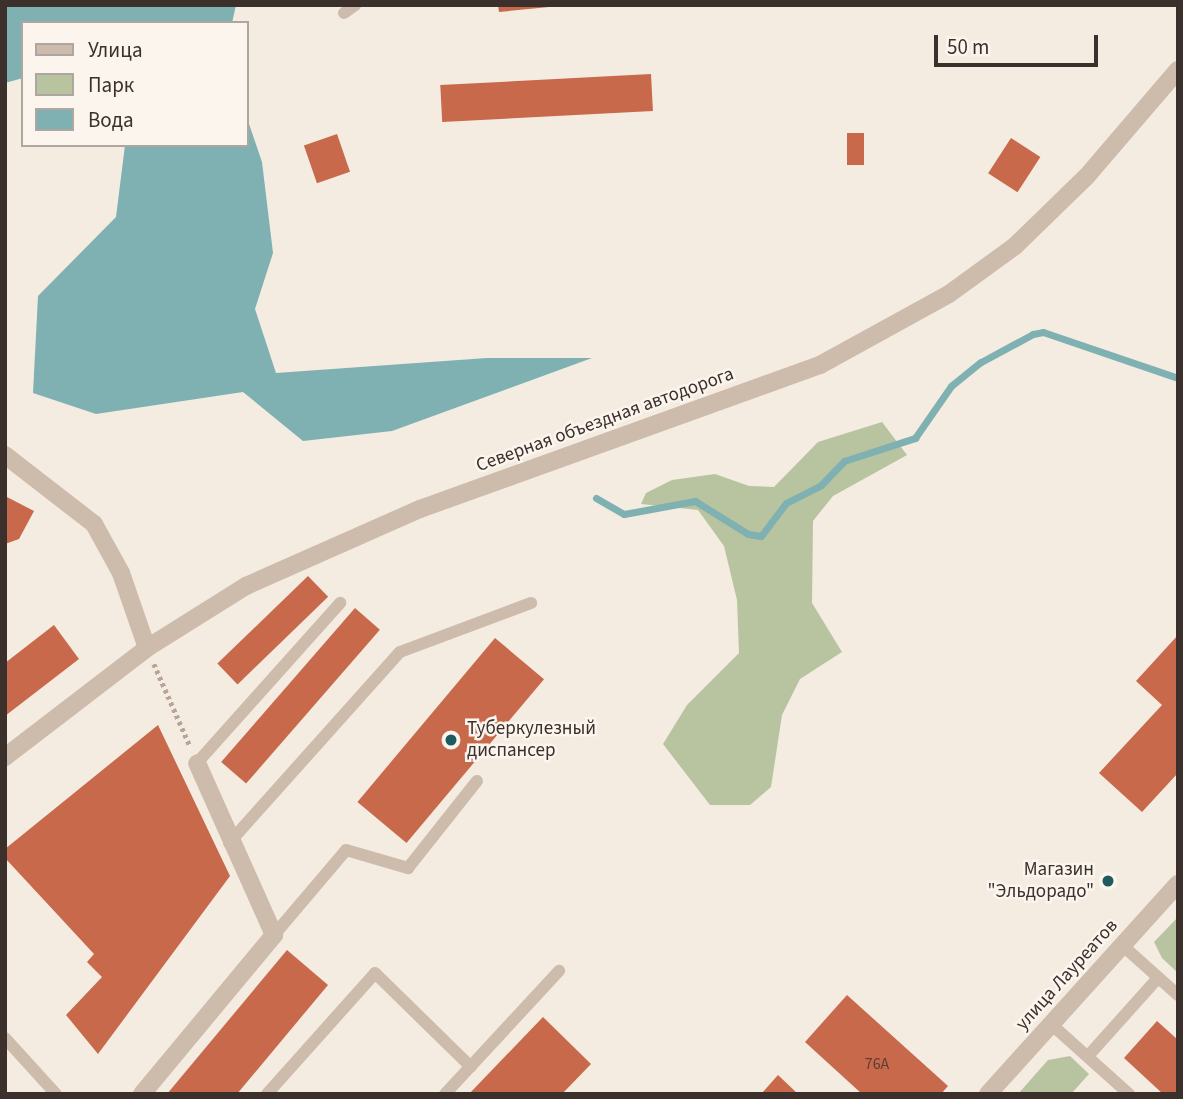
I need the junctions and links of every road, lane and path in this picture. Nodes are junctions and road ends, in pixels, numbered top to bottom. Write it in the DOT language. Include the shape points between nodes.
graph roads {
  1 [pos="1178,70"];
  2 [pos="5,456"];
  3 [pos="340,603"];
  4 [pos="531,603"];
  5 [pos="148,648"];
  6 [pos="5,757"];
  7 [pos="197,763"];
  8 [pos="477,781"];
  9 [pos="229,843"];
  10 [pos="1178,884"];
  11 [pos="274,935"];
  12 [pos="1122,945"];
  13 [pos="559,971"];
  14 [pos="1158,978"];
  15 [pos="1178,995"];
  16 [pos="1051,1024"];
  17 [pos="5,1038"];
  18 [pos="1087,1056"];
  19 [pos="471,1067"];
  20 [pos="56,1094"];
  21 [pos="142,1094"];
  22 [pos="267,1094"];
  23 [pos="445,1094"];
  24 [pos="988,1094"];
  25 [pos="1129,1094"];
  1 -- 5 [label="street, Северная объездная автодорога" via="1087,176 1015,246 949,294 820,365 559,457 336,544 246,586"];
  2 -- 5 [label="street" via="94,524 121,573"];
  3 -- 7 [label="lane"];
  4 -- 9 [label="lane" via="400,652"];
  5 -- 6 [label="street, Северная объездная автодорога"];
  5 -- 7 [label="path"];
  7 -- 9 [label="street"];
  8 -- 11 [label="lane" via="408,868 346,850"];
  9 -- 11 [label="street"];
  10 -- 12 [label="street, улица Лауреатов"];
  11 -- 21 [label="street"];
  12 -- 14 [label="lane"];
  12 -- 16 [label="street, улица Лауреатов"];
  13 -- 19 [label="lane"];
  14 -- 15 [label="lane"];
  14 -- 18 [label="lane"];
  16 -- 18 [label="lane"];
  16 -- 24 [label="street, улица Лауреатов"];
  17 -- 20 [label="lane"];
  18 -- 25 [label="lane"];
  19 -- 22 [label="lane" via="375,972"];
  19 -- 23 [label="lane"];
}
